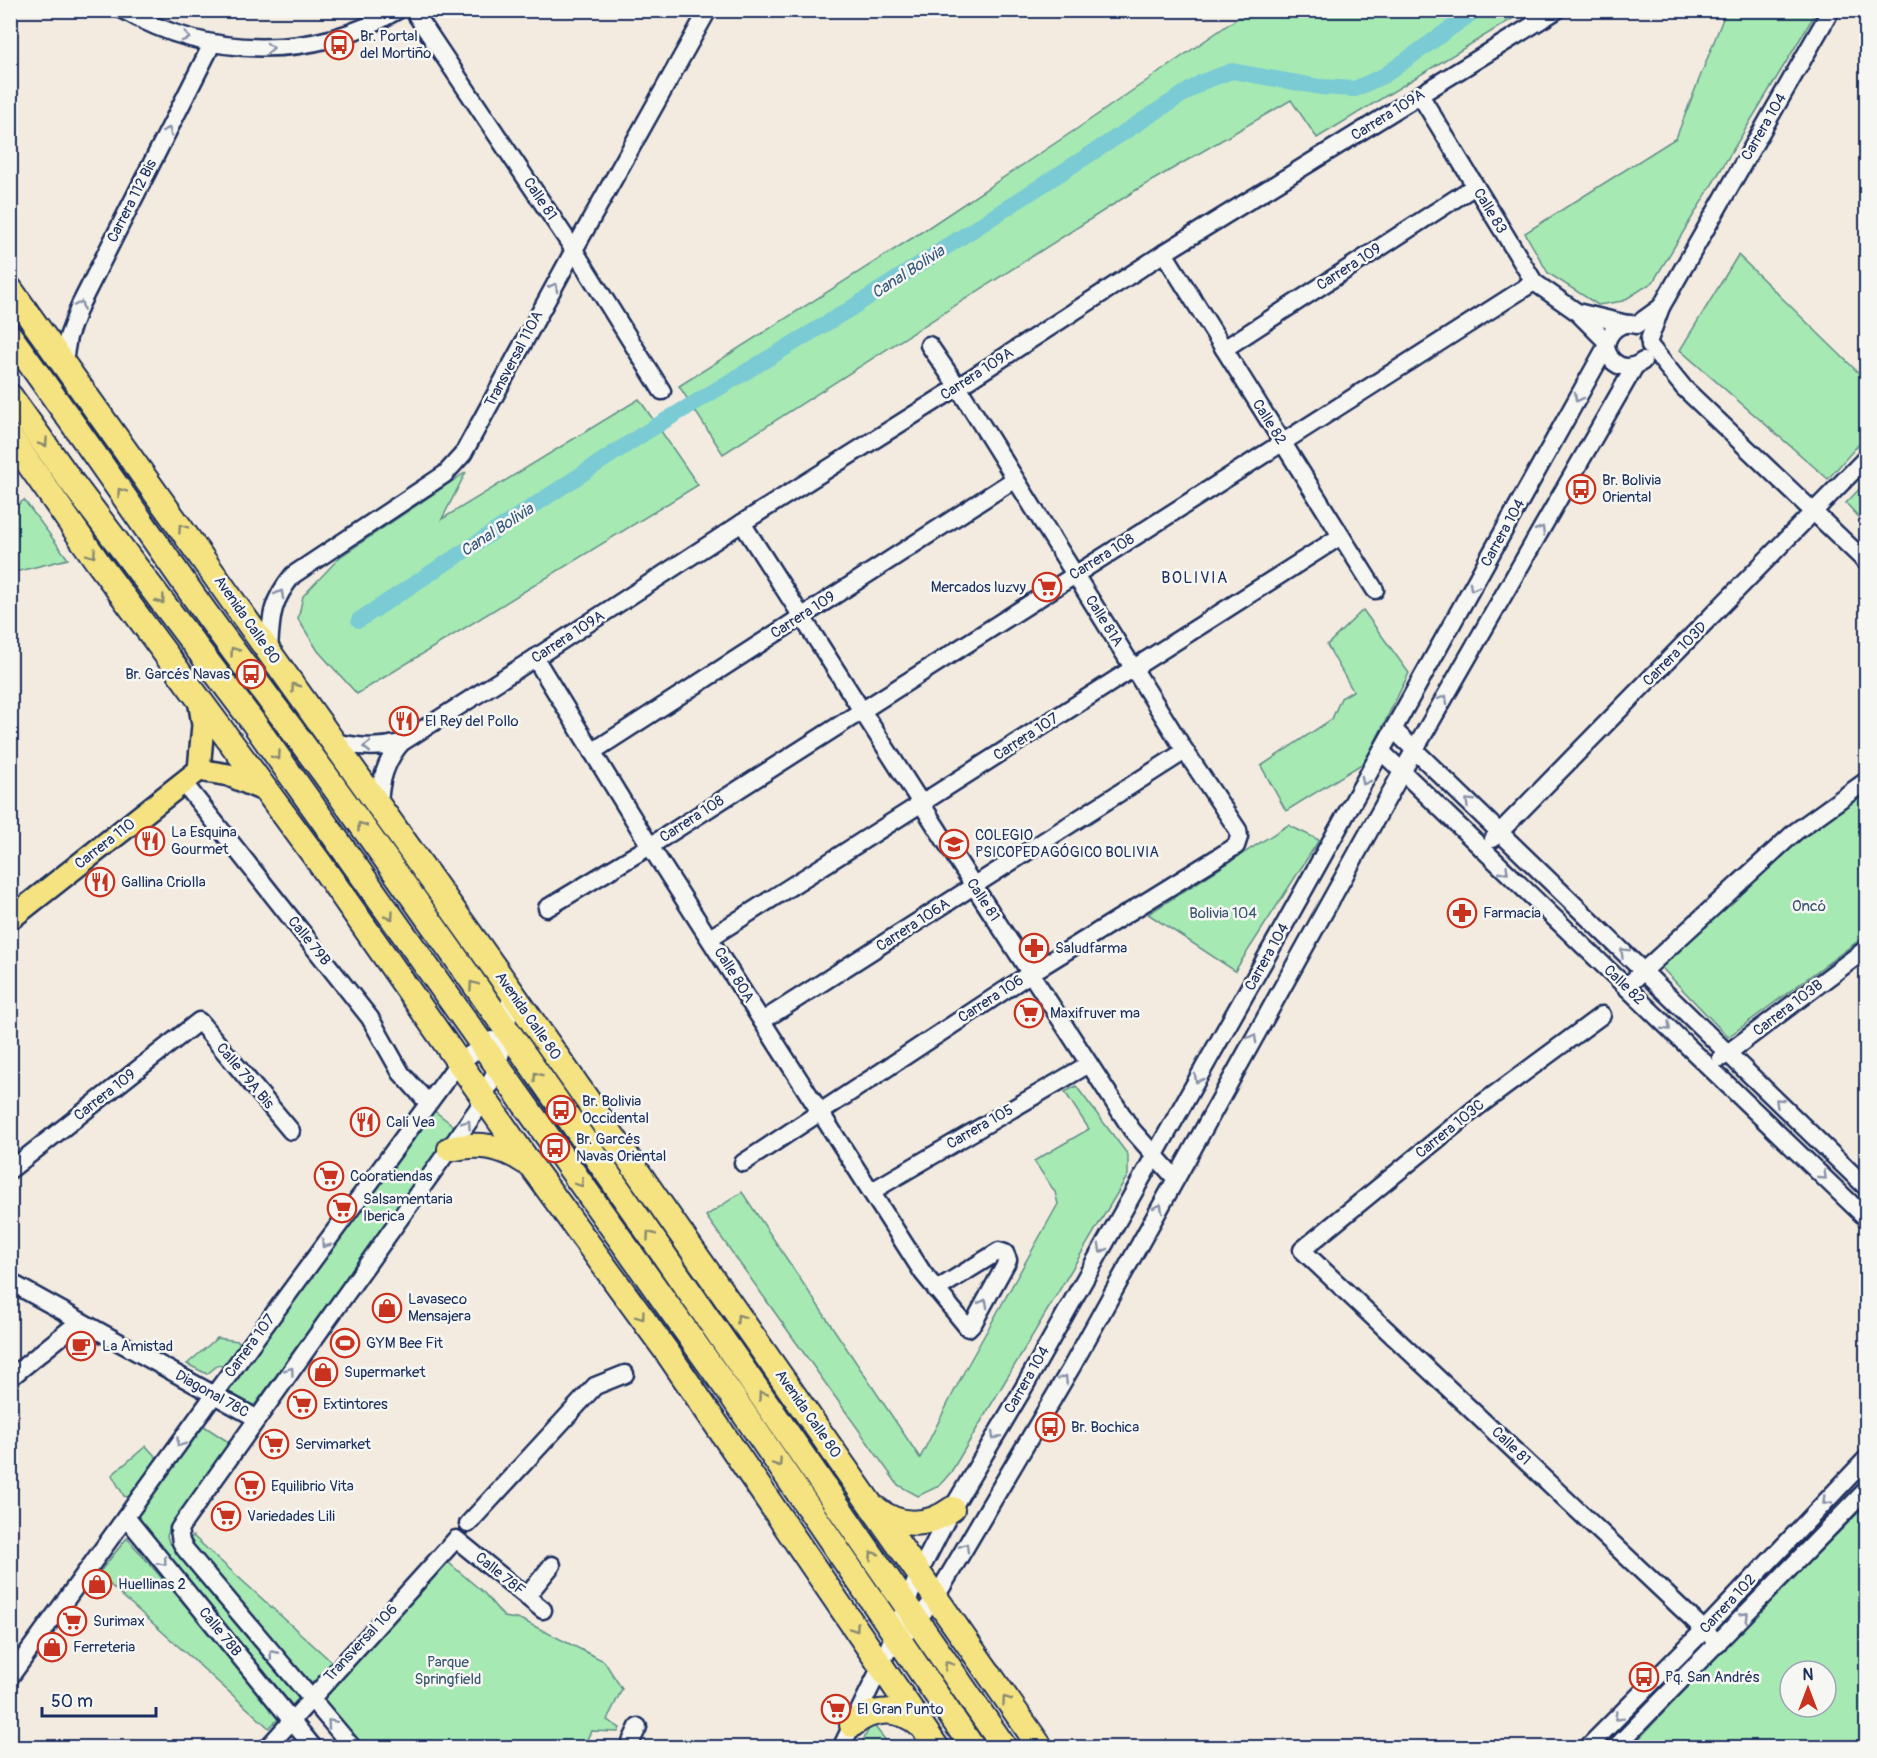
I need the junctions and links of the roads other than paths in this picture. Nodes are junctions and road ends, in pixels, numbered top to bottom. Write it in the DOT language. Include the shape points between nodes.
graph roads {
  1 [pos="123,10"];
  2 [pos="398,10"];
  3 [pos="413,10"];
  4 [pos="708,10"];
  5 [pos="1557,10"];
  6 [pos="1831,10"];
  7 [pos="212,44"];
  8 [pos="1420,95"];
  9 [pos="1475,186"];
  10 [pos="574,250"];
  11 [pos="1164,253"];
  12 [pos="1534,282"];
  13 [pos="10,289"];
  14 [pos="1661,307"];
  15 [pos="1577,312"];
  16 [pos="1632,325"];
  17 [pos="10,336"];
  18 [pos="1649,343"];
  19 [pos="1606,344"];
  20 [pos="929,345"];
  21 [pos="1224,349"];
  22 [pos="64,361"];
  23 [pos="1638,365"];
  24 [pos="958,387"];
  25 [pos="1684,388"];
  26 [pos="662,391"];
  27 [pos="10,396"];
  28 [pos="10,437"];
  29 [pos="1282,442"];
  30 [pos="1866,458"];
  31 [pos="1015,479"];
  32 [pos="1815,513"];
  33 [pos="742,523"];
  34 [pos="1341,536"];
  35 [pos="1866,562"];
  36 [pos="1075,574"];
  37 [pos="1375,590"];
  38 [pos="802,616"];
  39 [pos="269,650"];
  40 [pos="536,658"];
  41 [pos="1133,668"];
  42 [pos="199,699"];
  43 [pos="861,711"];
  44 [pos="1394,730"];
  45 [pos="334,742"];
  46 [pos="401,742"];
  47 [pos="1414,750"];
  48 [pos="1185,751"];
  49 [pos="592,752"];
  50 [pos="1382,752"];
  51 [pos="1402,772"];
  52 [pos="190,776"];
  53 [pos="1866,781"];
  54 [pos="268,792"];
  55 [pos="921,804"];
  56 [pos="379,806"];
  57 [pos="315,811"];
  58 [pos="1499,831"];
  59 [pos="1239,837"];
  60 [pos="650,846"];
  61 [pos="1484,851"];
  62 [pos="320,862"];
  63 [pos="974,886"];
  64 [pos="547,908"];
  65 [pos="10,919"];
  66 [pos="710,938"];
  67 [pos="1866,949"];
  68 [pos="1643,971"];
  69 [pos="1031,973"];
  70 [pos="1626,987"];
  71 [pos="511,991"];
  72 [pos="1602,1015"];
  73 [pos="199,1021"];
  74 [pos="762,1021"];
  75 [pos="507,1033"];
  76 [pos="482,1046"];
  77 [pos="1728,1053"];
  78 [pos="459,1062"];
  79 [pos="1089,1064"];
  80 [pos="1709,1067"];
  81 [pos="497,1068"];
  82 [pos="484,1098"];
  83 [pos="428,1103"];
  84 [pos="821,1112"];
  85 [pos="291,1131"];
  86 [pos="1810,1132"];
  87 [pos="1793,1147"];
  88 [pos="450,1149"];
  89 [pos="1154,1157"];
  90 [pos="743,1163"];
  91 [pos="532,1167"];
  92 [pos="10,1170"];
  93 [pos="1175,1179"];
  94 [pos="1866,1187"];
  95 [pos="872,1191"];
  96 [pos="1866,1218"];
  97 [pos="1302,1250"];
  98 [pos="10,1282"];
  99 [pos="936,1290"];
  100 [pos="80,1321"];
  101 [pos="667,1352"];
  102 [pos="716,1373"];
  103 [pos="625,1374"];
  104 [pos="10,1378"];
  105 [pos="214,1395"];
  106 [pos="256,1418"];
  107 [pos="1866,1458"];
  108 [pos="1866,1490"];
  109 [pos="871,1504"];
  110 [pos="952,1509"];
  111 [pos="126,1517"];
  112 [pos="468,1524"];
  113 [pos="456,1539"];
  114 [pos="552,1565"];
  115 [pos="919,1573"];
  116 [pos="527,1596"];
  117 [pos="936,1597"];
  118 [pos="543,1610"];
  119 [pos="912,1612"];
  120 [pos="1704,1630"];
  121 [pos="897,1638"];
  122 [pos="1718,1643"];
  123 [pos="881,1666"];
  124 [pos="10,1677"];
  125 [pos="310,1699"];
  126 [pos="291,1720"];
  127 [pos="852,1725"];
  128 [pos="638,1727"];
  129 [pos="932,1740"];
  130 [pos="267,1748"];
  131 [pos="314,1748"];
  132 [pos="353,1748"];
  133 [pos="628,1748"];
  134 [pos="841,1748"];
  135 [pos="973,1748"];
  136 [pos="1005,1748"];
  137 [pos="1041,1748"];
  138 [pos="1587,1748"];
  139 [pos="1615,1748"];
  1 -- 7 [label="street, one-way" via="173,34"];
  7 -- 2 [label="street, one-way" via="260,48 310,44 361,29"];
  3 -- 10 [label="street, Calle 81"];
  4 -- 10 [label="street, Transversal 110A"];
  5 -- 8 [label="street, Carrera 109A"];
  6 -- 14 [label="street, Carrera 104"];
  22 -- 7 [label="street, Carrera 112 Bis, one-way" via="80,305"];
  8 -- 9 [label="street, Calle 83"];
  8 -- 11 [label="street, Carrera 109A"];
  9 -- 12 [label="street, Calle 83"];
  9 -- 21 [label="street, Carrera 109"];
  10 -- 26 [label="street, Calle 81"];
  39 -- 10 [label="street, Transversal 110A, one-way" via="272,608 293,575 445,474 463,454"];
  11 -- 21 [label="street, Calle 82"];
  11 -- 24 [label="street, Carrera 109A"];
  12 -- 15 [label="street, Calle 83"];
  12 -- 29 [label="street, Carrera 108"];
  13 -- 22 [label="highway, Avenida Calle 80"];
  14 -- 16 [label="street, Carrera 104"];
  14 -- 18 [label="street, Carrera 104"];
  15 -- 16 [label="street, Calle 83"];
  15 -- 19 [label="street, Calle 83"];
  16 -- 18 [label="street" via="1642,330"];
  16 -- 19 [label="street, Carrera 104" via="1613,330"];
  75 -- 17 [label="highway, Avenida Calle 80, one-way"];
  18 -- 23 [label="street" via="1648,353"];
  18 -- 25 [label="street"];
  19 -- 23 [label="street" via="1616,364"];
  19 -- 44 [label="street, Carrera 104, one-way"];
  20 -- 24 [label="street, Calle 81A"];
  21 -- 29 [label="street, Calle 82"];
  39 -- 22 [label="highway, Avenida Calle 80, one-way"];
  23 -- 25 [label="street"];
  47 -- 23 [label="street, Carrera 104, one-way"];
  24 -- 31 [label="street, Calle 81A"];
  24 -- 33 [label="street, Carrera 109A"];
  25 -- 32 [label="street"];
  27 -- 57 [label="highway, one-way"];
  28 -- 42 [label="highway, one-way"];
  29 -- 34 [label="street, Calle 82"];
  29 -- 36 [label="street, Carrera 108"];
  30 -- 32 [label="street, Carrera 103D"];
  31 -- 36 [label="street, Calle 81A"];
  31 -- 38 [label="street, Carrera 109"];
  32 -- 35 [label="street"];
  32 -- 58 [label="street, Carrera 103D"];
  33 -- 38 [label="street, Calle 81"];
  33 -- 40 [label="street, Carrera 109A"];
  34 -- 37 [label="street, Calle 82"];
  34 -- 41 [label="street, Carrera 107"];
  36 -- 41 [label="street, Calle 81A"];
  36 -- 43 [label="street, Carrera 108"];
  38 -- 43 [label="street, Calle 81"];
  38 -- 49 [label="street, Carrera 109"];
  45 -- 39 [label="highway, Avenida Calle 80, one-way"];
  40 -- 46 [label="street, Carrera 109A"];
  40 -- 49 [label="street, Calle 80A"];
  41 -- 48 [label="street, Calle 81A"];
  41 -- 55 [label="street, Carrera 107"];
  42 -- 52 [label="main road" via="203,725"];
  42 -- 54 [label="highway"];
  43 -- 55 [label="street, Calle 81"];
  43 -- 60 [label="street, Carrera 108"];
  44 -- 47 [label="street, Calle 82"];
  44 -- 50 [label="street, Carrera 104"];
  46 -- 45 [label="street, Carrera 109A, one-way" via="368,748"];
  45 -- 56 [label="highway, Avenida Calle 80"];
  46 -- 56 [label="street, Carrera 109A" via="383,772"];
  47 -- 51 [label="street, Carrera 104"];
  58 -- 47 [label="street, Calle 82, one-way"];
  48 -- 59 [label="street, Calle 81A"];
  48 -- 63 [label="street, Carrera 106A"];
  49 -- 60 [label="street, Calle 80A"];
  50 -- 51 [label="street, Calle 82"];
  50 -- 89 [label="street, Carrera 104, one-way"];
  51 -- 61 [label="street, Calle 82"];
  93 -- 51 [label="street, Carrera 104, one-way"];
  52 -- 54 [label="main road" via="229,775"];
  52 -- 65 [label="main road, Carrera 110"];
  52 -- 83 [label="street, Calle 79B" via="370,1018 401,1073"];
  53 -- 68 [label="street" via="1795,832"];
  54 -- 62 [label="highway"];
  55 -- 63 [label="street, Calle 81"];
  55 -- 66 [label="street, Carrera 107"];
  56 -- 71 [label="highway, Avenida Calle 80"];
  57 -- 62 [label="highway"];
  57 -- 76 [label="highway, one-way"];
  58 -- 61 [label="street, Carrera 103D"];
  68 -- 58 [label="street, Calle 82, one-way"];
  59 -- 69 [label="street, Carrera 106" via="1236,846"];
  60 -- 64 [label="street, Carrera 108"];
  60 -- 66 [label="street, Calle 80A"];
  61 -- 70 [label="street, Calle 82, one-way"];
  62 -- 78 [label="highway"];
  63 -- 69 [label="street, Calle 81"];
  63 -- 74 [label="street, Carrera 106A"];
  66 -- 74 [label="street, Calle 80A"];
  67 -- 77 [label="street, Carrera 103B"];
  68 -- 70 [label="street"];
  68 -- 77 [label="street, Calle 82"];
  69 -- 79 [label="street, Calle 81"];
  69 -- 84 [label="street, Carrera 106"];
  70 -- 80 [label="street, Calle 82, one-way"];
  71 -- 75 [label="street"];
  109 -- 71 [label="highway, Avenida Calle 80, one-way"];
  72 -- 97 [label="street, Carrera 103C" via="1476,1108"];
  73 -- 85 [label="street, Calle 79A Bis"];
  73 -- 92 [label="street, Carrera 109"];
  74 -- 84 [label="street, Calle 80A"];
  75 -- 76 [label="street, Carrera 107"];
  75 -- 81 [label="street"];
  119 -- 75 [label="highway, Avenida Calle 80, one-way"];
  76 -- 78 [label="street, Carrera 107"];
  76 -- 81 [label="highway"];
  77 -- 80 [label="street, Carrera 103B"];
  86 -- 77 [label="street, Calle 82, one-way"];
  78 -- 82 [label="highway"];
  78 -- 83 [label="street, Carrera 107"];
  79 -- 89 [label="street, Calle 81"];
  79 -- 95 [label="street, Carrera 105"];
  80 -- 87 [label="street, Calle 82"];
  81 -- 82 [label="street"];
  81 -- 102 [label="highway, one-way"];
  88 -- 82 [label="street, one-way"];
  82 -- 91 [label="highway"];
  83 -- 105 [label="street, Carrera 107, one-way"];
  84 -- 90 [label="street, Carrera 106"];
  84 -- 95 [label="street, Calle 80A"];
  86 -- 87 [label="street"];
  86 -- 94 [label="street, Calle 82"];
  87 -- 96 [label="street, Calle 82, one-way"];
  88 -- 91 [label="highway" via="488,1146 504,1150"];
  106 -- 88 [label="street, one-way"];
  89 -- 93 [label="street, Calle 81"];
  89 -- 110 [label="street, Carrera 104, one-way"];
  91 -- 101 [label="highway, one-way"];
  117 -- 93 [label="street, Carrera 104, one-way" via="1071,1368"];
  95 -- 99 [label="street, Calle 80A"];
  97 -- 120 [label="street, Calle 81"];
  98 -- 100 [label="street, Diagonal 78C"];
  99 -- 99 [label="street, Calle 80A, one-way" via="968,1328 1007,1257 999,1251"];
  100 -- 104 [label="street"];
  100 -- 105 [label="street, Diagonal 78C"];
  101 -- 102 [label="highway"];
  101 -- 123 [label="highway, one-way"];
  102 -- 121 [label="highway, one-way"];
  103 -- 112 [label="street" via="595,1386"];
  105 -- 106 [label="street, Diagonal 78C"];
  105 -- 111 [label="street, Carrera 107, one-way"];
  125 -- 106 [label="street, Calle 78B, one-way" via="185,1549 178,1534 182,1522"];
  107 -- 120 [label="street, Carrera 102, one-way"];
  122 -- 108 [label="street, Carrera 102, one-way"];
  109 -- 110 [label="highway" via="898,1522 914,1524 931,1521"];
  109 -- 115 [label="highway, Avenida Calle 80"];
  110 -- 115 [label="street, Carrera 104"];
  111 -- 124 [label="street, Carrera 107"];
  111 -- 126 [label="street, Calle 78B, one-way"];
  113 -- 116 [label="street, Calle 78F"];
  113 -- 125 [label="street, Transversal 106"];
  114 -- 116 [label="street"];
  115 -- 117 [label="highway, Avenida Calle 80"];
  115 -- 119 [label="street, Carrera 104"];
  116 -- 118 [label="street, Calle 78F"];
  117 -- 119 [label="street, Carrera 104"];
  137 -- 117 [label="highway, Avenida Calle 80, one-way"];
  119 -- 121 [label="street, Carrera 104"];
  136 -- 119 [label="highway, Avenida Calle 80, one-way"];
  120 -- 122 [label="street, Calle 81"];
  120 -- 138 [label="street, Carrera 102, one-way"];
  121 -- 123 [label="street, Carrera 104"];
  121 -- 135 [label="highway"];
  122 -- 139 [label="street, Carrera 102"];
  123 -- 127 [label="street, Carrera 104"];
  123 -- 129 [label="highway"];
  125 -- 126 [label="street, Transversal 106"];
  132 -- 125 [label="street, Calle 78B, one-way"];
  126 -- 130 [label="street, Transversal 106"];
  126 -- 131 [label="street, Calle 78B"];
  127 -- 129 [label="highway" via="865,1716 887,1711 910,1717"];
  127 -- 134 [label="street, Carrera 104"];
  128 -- 133 [label="street"];
}
